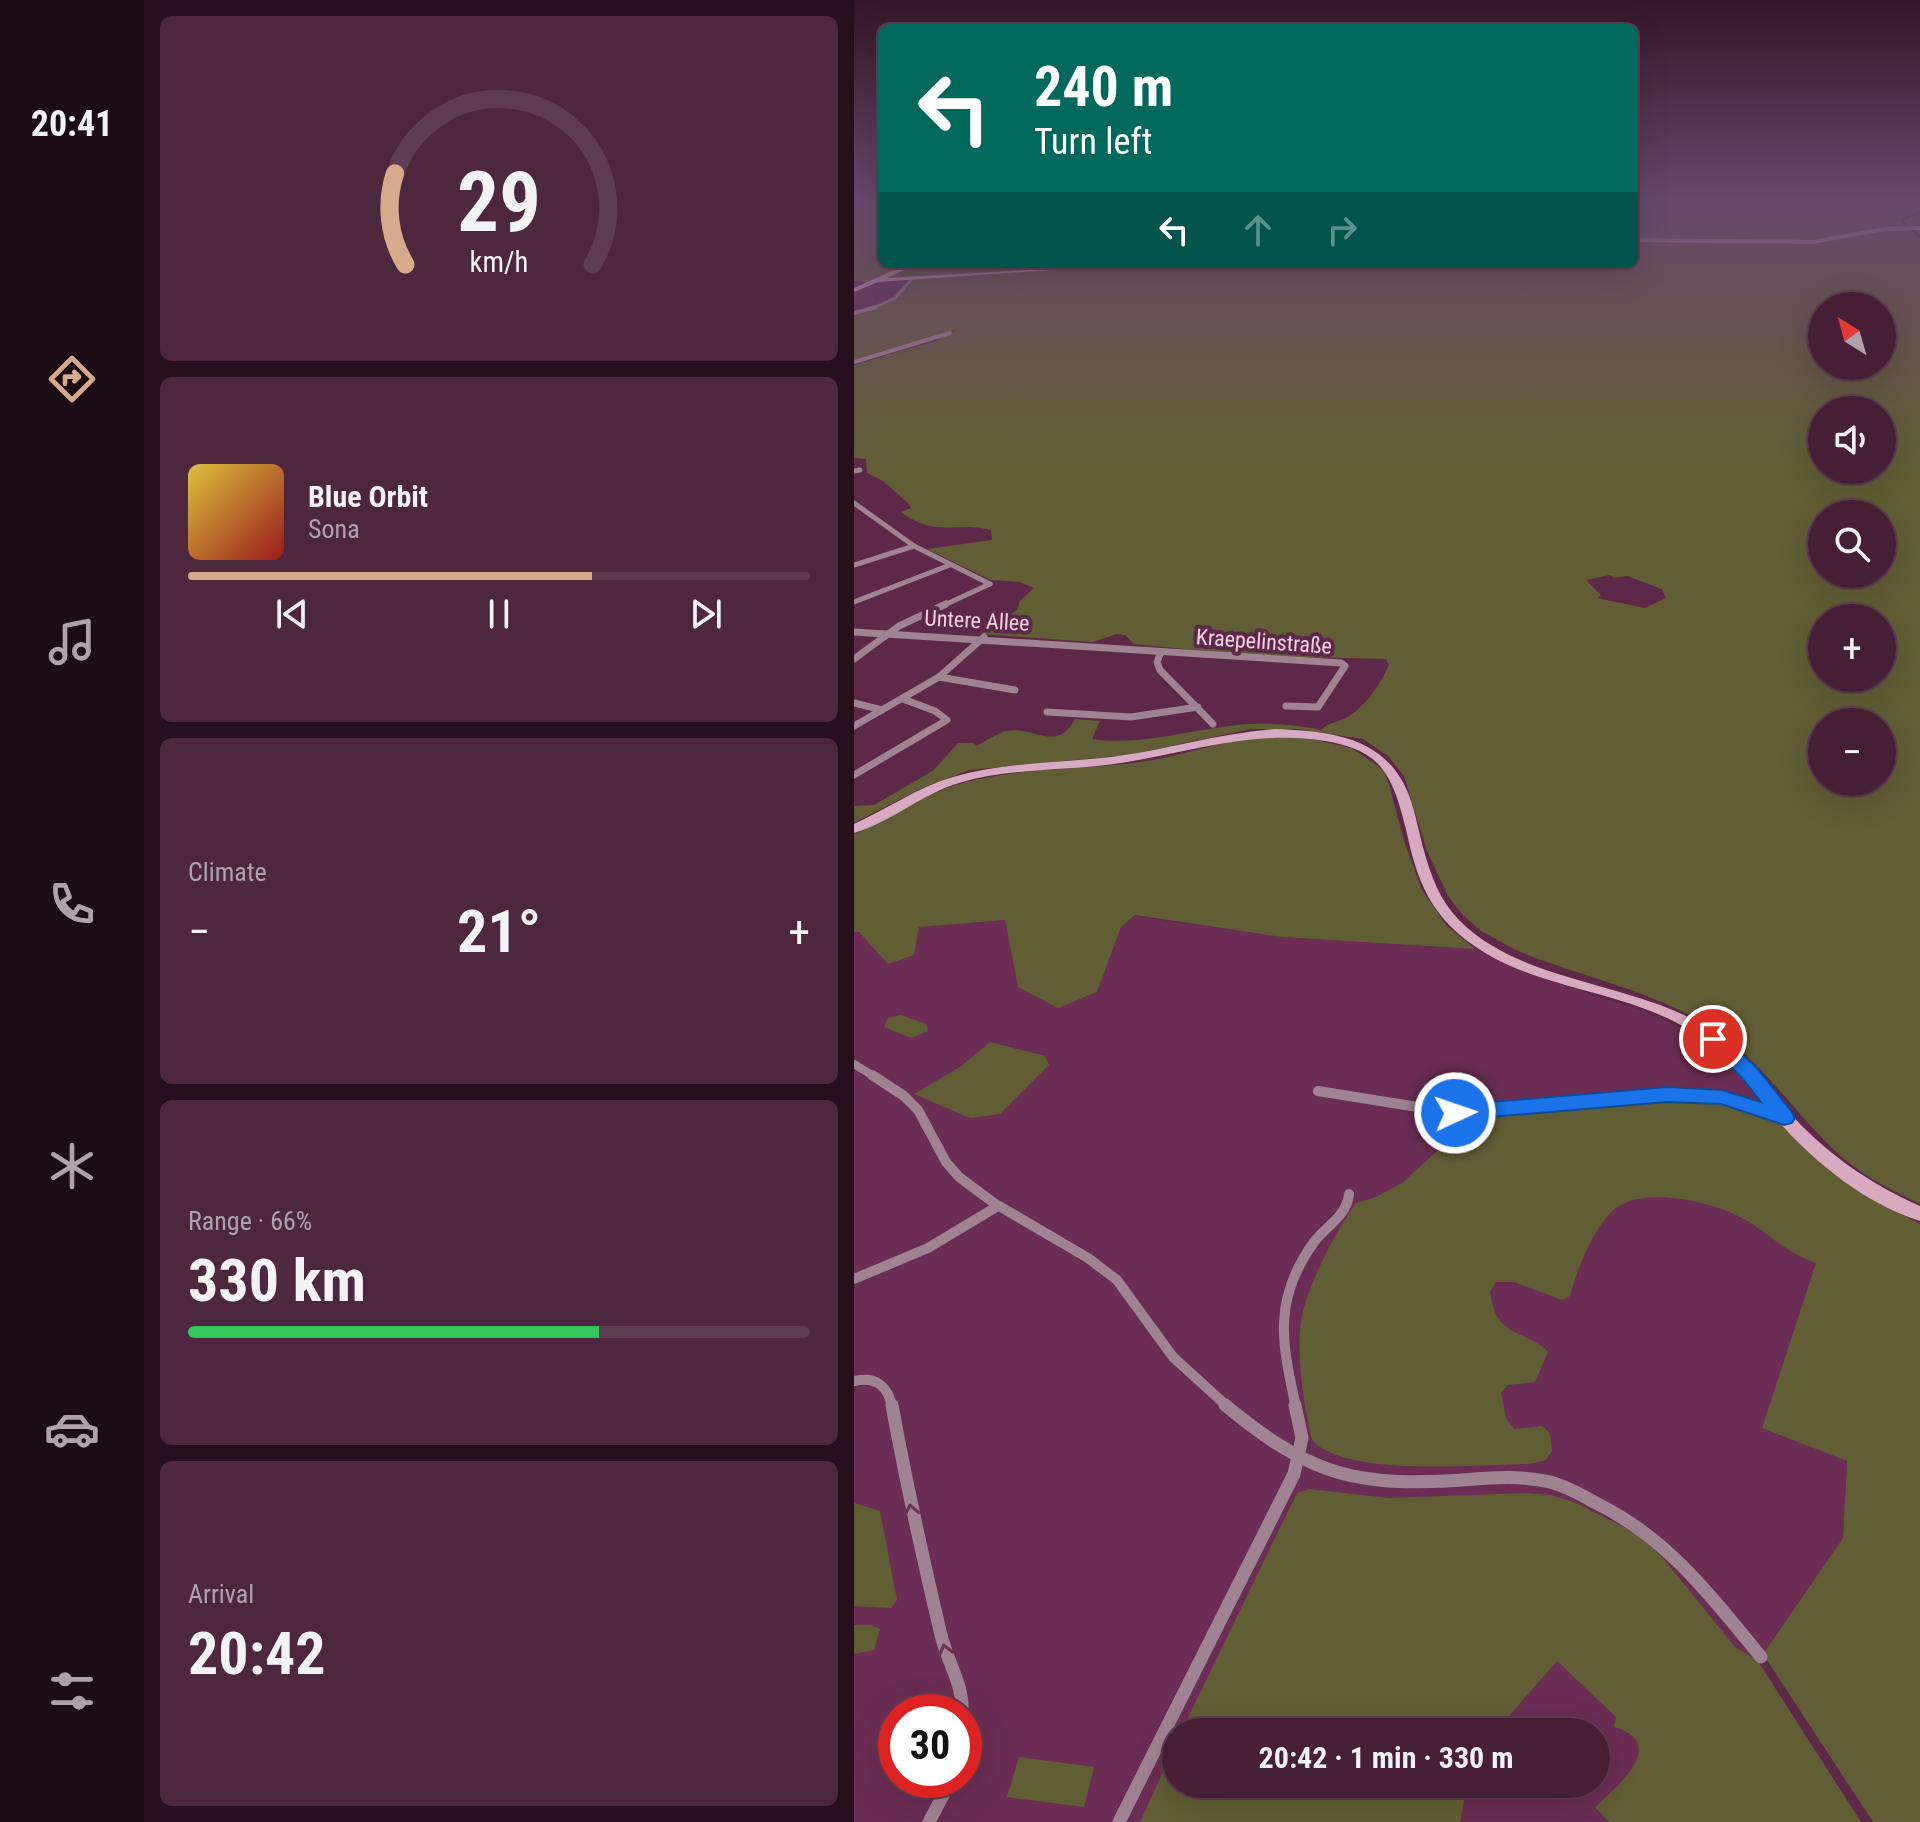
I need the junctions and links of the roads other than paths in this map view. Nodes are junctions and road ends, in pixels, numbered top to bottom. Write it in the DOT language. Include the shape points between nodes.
graph roads {
  1 [pos="906,289"];
  2 [pos="854,313"];
  3 [pos="950,333"];
  4 [pos="854,362"];
  5 [pos="854,503"];
  6 [pos="914,546"];
  7 [pos="854,565"];
  8 [pos="950,565"];
  9 [pos="854,602"];
  10 [pos="854,632"];
  11 [pos="889,634"];
  12 [pos="984,637"];
  13 [pos="1098,646"];
  14 [pos="1161,652"];
  15 [pos="854,659"];
  16 [pos="939,677"];
  17 [pos="1015,690"];
  18 [pos="903,699"];
  19 [pos="854,703"];
  20 [pos="1286,706"];
  21 [pos="1198,707"];
  22 [pos="882,710"];
  23 [pos="1047,712"];
  24 [pos="1213,724"];
  25 [pos="854,726"];
  26 [pos="854,775"];
  27 [pos="854,829"];
  28 [pos="854,1064"];
  29 [pos="1318,1091"];
  30 [pos="1784,1118"];
  31 [pos="1349,1194"];
  32 [pos="998,1206"];
  33 [pos="1920,1214"];
  34 [pos="854,1279"];
  35 [pos="854,1381"];
  36 [pos="1299,1459"];
  37 [pos="1761,1657"];
  38 [pos="961,1694"];
  39 [pos="942,1798"];
  40 [pos="929,1822"];
  41 [pos="1119,1822"];
  1 -- 2 [label="street" via="868,311"];
  3 -- 4 [label="street"];
  5 -- 6 [label="street"];
  6 -- 7 [label="street"];
  6 -- 8 [label="street"];
  8 -- 9 [label="street"];
  8 -- 11 [label="street" via="990,584"];
  10 -- 11 [label="street, Untere Allee"];
  11 -- 12 [label="street, Untere Allee"];
  11 -- 15 [label="street"];
  12 -- 13 [label="street, Untere Allee"];
  12 -- 16 [label="street"];
  13 -- 14 [label="street, Kraepelinstraße"];
  14 -- 20 [label="street, Kraepelinstraße" via="1345,666 1318,707"];
  14 -- 21 [label="street" via="1157,666"];
  16 -- 17 [label="street"];
  16 -- 18 [label="street"];
  18 -- 22 [label="street"];
  18 -- 26 [label="street" via="947,720"];
  19 -- 22 [label="street"];
  21 -- 23 [label="street" via="1131,717"];
  21 -- 24 [label="street"];
  22 -- 25 [label="street"];
  27 -- 30 [label="street" via="939,786 980,775 1134,758 1250,732 1294,732 1356,745 1377,756 1397,782 1427,887 1453,923 1509,960 1646,1003 1685,1021 1735,1058"];
  28 -- 32 [label="street" via="918,1110 951,1169"];
  29 -- 30 [label="street" via="1455,1113 1704,1096 1734,1100"];
  30 -- 33 [label="street" via="1858,1181"];
  31 -- 36 [label="street" via="1348,1206 1314,1242 1295,1275 1282,1314 1284,1352 1302,1438"];
  32 -- 34 [label="street" via="928,1248"];
  32 -- 36 [label="street" via="1071,1245 1106,1271 1136,1301 1191,1375"];
  38 -- 35 [label="street, one-way" via="928,1586 890,1395 872,1379"];
  36 -- 37 [label="street" via="1325,1471 1369,1480 1553,1482 1625,1517 1663,1545"];
  36 -- 41 [label="street"];
  39 -- 40 [label="street"];
}
